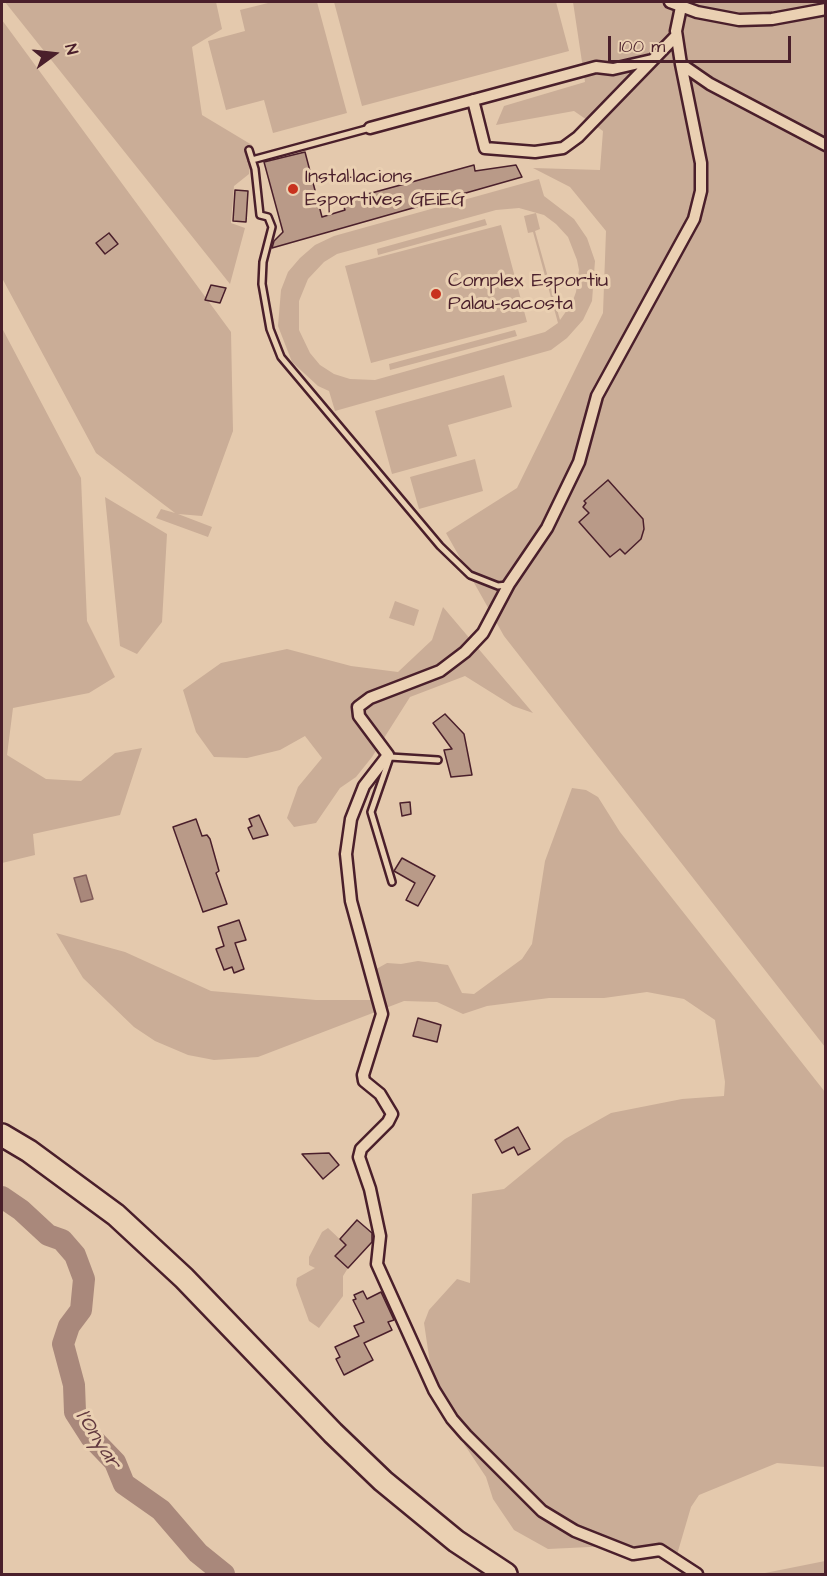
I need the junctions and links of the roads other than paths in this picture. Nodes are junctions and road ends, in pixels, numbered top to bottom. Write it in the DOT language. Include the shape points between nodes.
graph roads {
  1 [pos="670,2"];
  2 [pos="681,7"];
  3 [pos="825,9"];
  4 [pos="676,36"];
  5 [pos="652,60"];
  6 [pos="681,64"];
  7 [pos="473,100"];
  8 [pos="370,128"];
  9 [pos="825,145"];
  10 [pos="249,150"];
  11 [pos="252,160"];
  12 [pos="509,584"];
  13 [pos="389,756"];
  14 [pos="438,760"];
  15 [pos="392,882"];
  16 [pos="2,1135"];
  17 [pos="506,1575"];
  18 [pos="697,1575"];
  1 -- 2 [label="street"];
  2 -- 3 [label="street" via="739,20 791,17"];
  2 -- 4 [label="street"];
  4 -- 5 [label="street"];
  4 -- 6 [label="street"];
  5 -- 7 [label="street" via="613,69 596,67"];
  5 -- 7 [label="street" via="563,148 535,152 485,148"];
  6 -- 9 [label="street" via="710,84"];
  6 -- 12 [label="street" via="702,163 698,207 681,247 597,396 579,462 547,528"];
  7 -- 8 [label="street"];
  8 -- 11 [label="lane"];
  10 -- 11 [label="lane"];
  11 -- 12 [label="lane" via="260,215 268,217 272,227 262,284 270,329 281,357 470,576 498,586"];
  12 -- 13 [label="street" via="483,633 465,652 440,671 364,700 358,707 359,716"];
  13 -- 14 [label="lane"];
  13 -- 15 [label="lane" via="371,812"];
  13 -- 18 [label="street" via="364,786 351,819 346,854 351,901 382,1014 364,1081 380,1094 392,1114 361,1149 359,1157 380,1236 377,1264 442,1405 466,1435 542,1511 575,1531 633,1554 660,1550"];
  16 -- 17 [label="highway" via="116,1215 207,1300 325,1425 383,1480 456,1541"];
}
